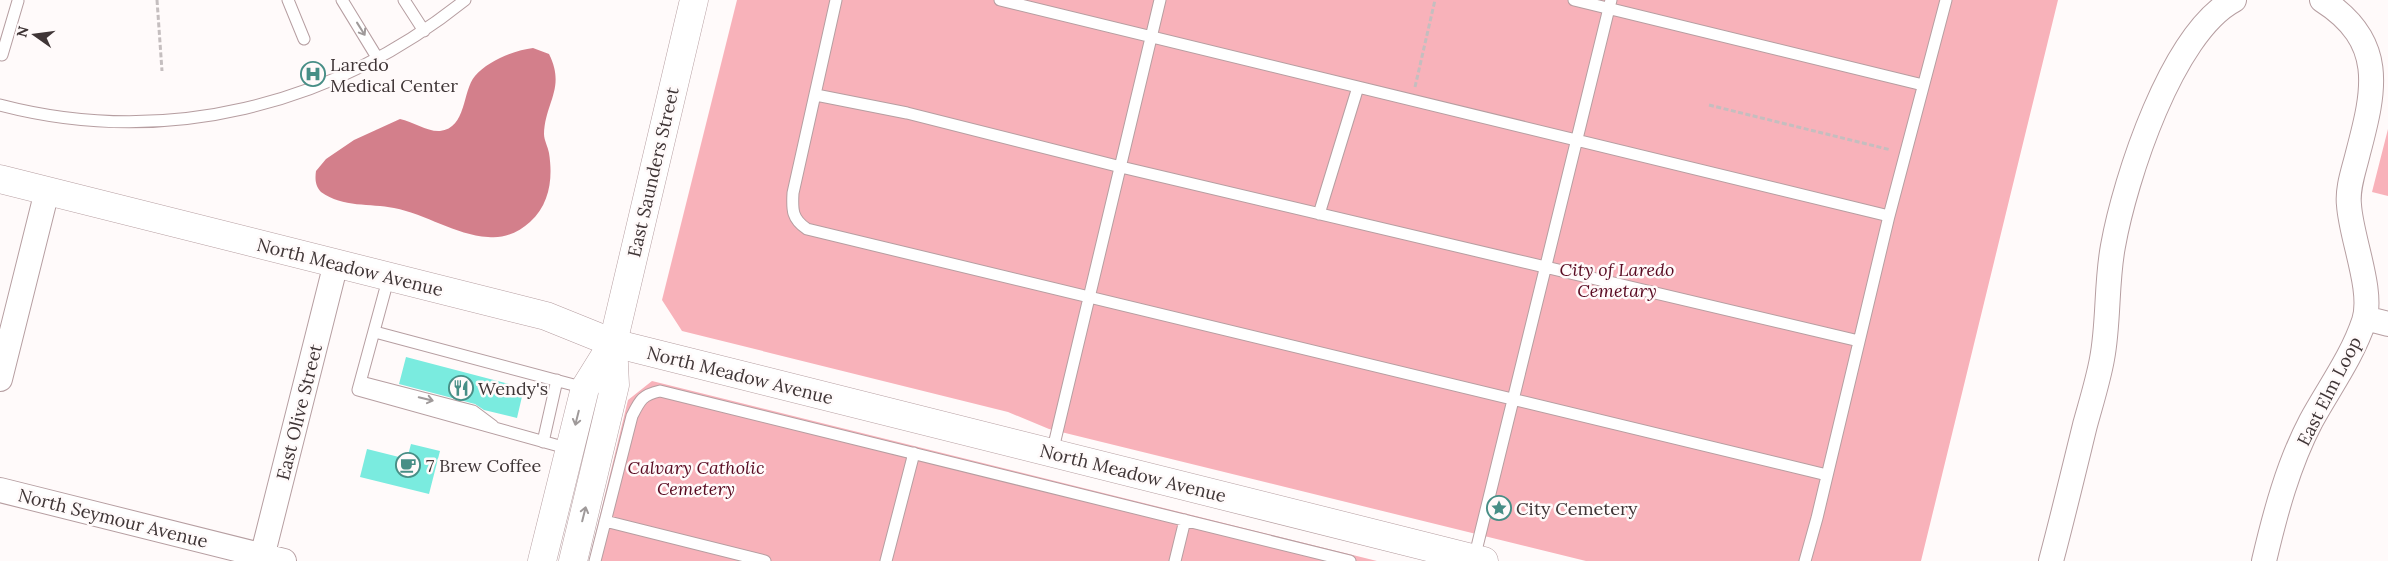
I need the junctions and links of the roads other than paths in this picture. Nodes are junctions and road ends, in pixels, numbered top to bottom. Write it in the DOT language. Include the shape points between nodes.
graph roads {
  1 [pos="288,0"];
  2 [pos="342,0"];
  3 [pos="404,0"];
  4 [pos="465,0"];
  5 [pos="694,0"];
  6 [pos="836,0"];
  7 [pos="1000,0"];
  8 [pos="1160,0"];
  9 [pos="1574,0"];
  10 [pos="1946,0"];
  11 [pos="2234,0"];
  12 [pos="2322,0"];
  13 [pos="18,1"];
  14 [pos="1610,5"];
  15 [pos="424,31"];
  16 [pos="1152,36"];
  17 [pos="304,40"];
  18 [pos="2,55"];
  19 [pos="378,59"];
  20 [pos="1924,85"];
  21 [pos="1358,87"];
  22 [pos="816,95"];
  23 [pos="0,105"];
  24 [pos="1577,140"];
  25 [pos="1121,167"];
  26 [pos="0,179"];
  27 [pos="47,191"];
  28 [pos="1319,214"];
  29 [pos="1889,216"];
  30 [pos="336,263"];
  31 [pos="1545,267"];
  32 [pos="389,276"];
  33 [pos="1090,297"];
  34 [pos="2365,318"];
  35 [pos="2388,324"];
  36 [pos="375,332"];
  37 [pos="1859,341"];
  38 [pos="613,343"];
  39 [pos="0,379"];
  40 [pos="557,380"];
  41 [pos="585,388"];
  42 [pos="1513,400"];
  43 [pos="543,442"];
  44 [pos="570,449"];
  45 [pos="914,453"];
  46 [pos="1052,453"];
  47 [pos="1827,475"];
  48 [pos="0,490"];
  49 [pos="1185,520"];
  50 [pos="605,521"];
  51 [pos="269,559"];
  52 [pos="1479,560"];
  53 [pos="542,561"];
  54 [pos="572,561"];
  55 [pos="595,561"];
  56 [pos="765,561"];
  57 [pos="886,561"];
  58 [pos="1175,561"];
  59 [pos="1350,561"];
  60 [pos="1805,561"];
  61 [pos="2051,561"];
  62 [pos="2264,561"];
  1 -- 17 [label="lane"];
  2 -- 19 [label="lane, one-way"];
  3 -- 15 [label="lane"];
  4 -- 15 [label="lane"];
  5 -- 38 [label="main road, East Saunders Street"];
  6 -- 22 [label="lane"];
  7 -- 16 [label="lane"];
  8 -- 16 [label="lane"];
  9 -- 14 [label="lane"];
  10 -- 20 [label="lane"];
  11 -- 61 [label="street" via="2206,21 2189,44 2164,91 2136,158 2112,248 2102,359"];
  12 -- 34 [label="street, East Elm Loop" via="2351,23 2364,41 2371,64 2372,90 2348,202 2365,287"];
  13 -- 18 [label="lane"];
  14 -- 20 [label="lane"];
  14 -- 24 [label="lane"];
  15 -- 19 [label="lane"];
  16 -- 21 [label="lane"];
  16 -- 25 [label="lane"];
  19 -- 23 [label="lane" via="299,94 207,116 113,122 65,118"];
  20 -- 29 [label="lane"];
  21 -- 24 [label="lane"];
  21 -- 28 [label="lane"];
  22 -- 25 [label="lane" via="906,112"];
  22 -- 33 [label="lane" via="793,193 792,212 797,222 807,229"];
  24 -- 29 [label="lane"];
  24 -- 31 [label="lane"];
  25 -- 28 [label="lane"];
  25 -- 33 [label="lane"];
  26 -- 27 [label="main road, North Meadow Avenue"];
  27 -- 30 [label="main road, North Meadow Avenue"];
  27 -- 39 [label="street"];
  28 -- 31 [label="lane"];
  29 -- 37 [label="lane"];
  30 -- 32 [label="main road, North Meadow Avenue"];
  30 -- 51 [label="street, East Olive Street"];
  31 -- 37 [label="lane"];
  31 -- 42 [label="lane"];
  32 -- 36 [label="lane"];
  32 -- 38 [label="main road, North Meadow Avenue" via="546,316"];
  33 -- 42 [label="lane"];
  33 -- 46 [label="lane"];
  34 -- 35 [label="street"];
  34 -- 62 [label="street, East Elm Loop" via="2354,348 2310,423 2292,465"];
  36 -- 40 [label="lane"];
  36 -- 43 [label="lane" via="358,390"];
  37 -- 47 [label="lane"];
  38 -- 41 [label="main road, East Saunders Street"];
  38 -- 46 [label="main road, North Meadow Avenue"];
  54 -- 38 [label="main road, East Saunders Street, one-way" via="615,385"];
  40 -- 41 [label="lane"];
  40 -- 43 [label="lane"];
  41 -- 44 [label="main road, East Saunders Street, one-way"];
  42 -- 47 [label="lane"];
  42 -- 52 [label="lane"];
  43 -- 44 [label="lane"];
  44 -- 53 [label="main road, East Saunders Street"];
  45 -- 49 [label="lane"];
  45 -- 50 [label="lane" via="660,391 647,394 638,402 632,416"];
  45 -- 57 [label="lane"];
  46 -- 52 [label="main road, North Meadow Avenue"];
  47 -- 60 [label="lane"];
  48 -- 51 [label="street, North Seymour Avenue"];
  49 -- 58 [label="lane"];
  49 -- 59 [label="lane"];
  50 -- 55 [label="lane"];
  50 -- 56 [label="lane"];
}
